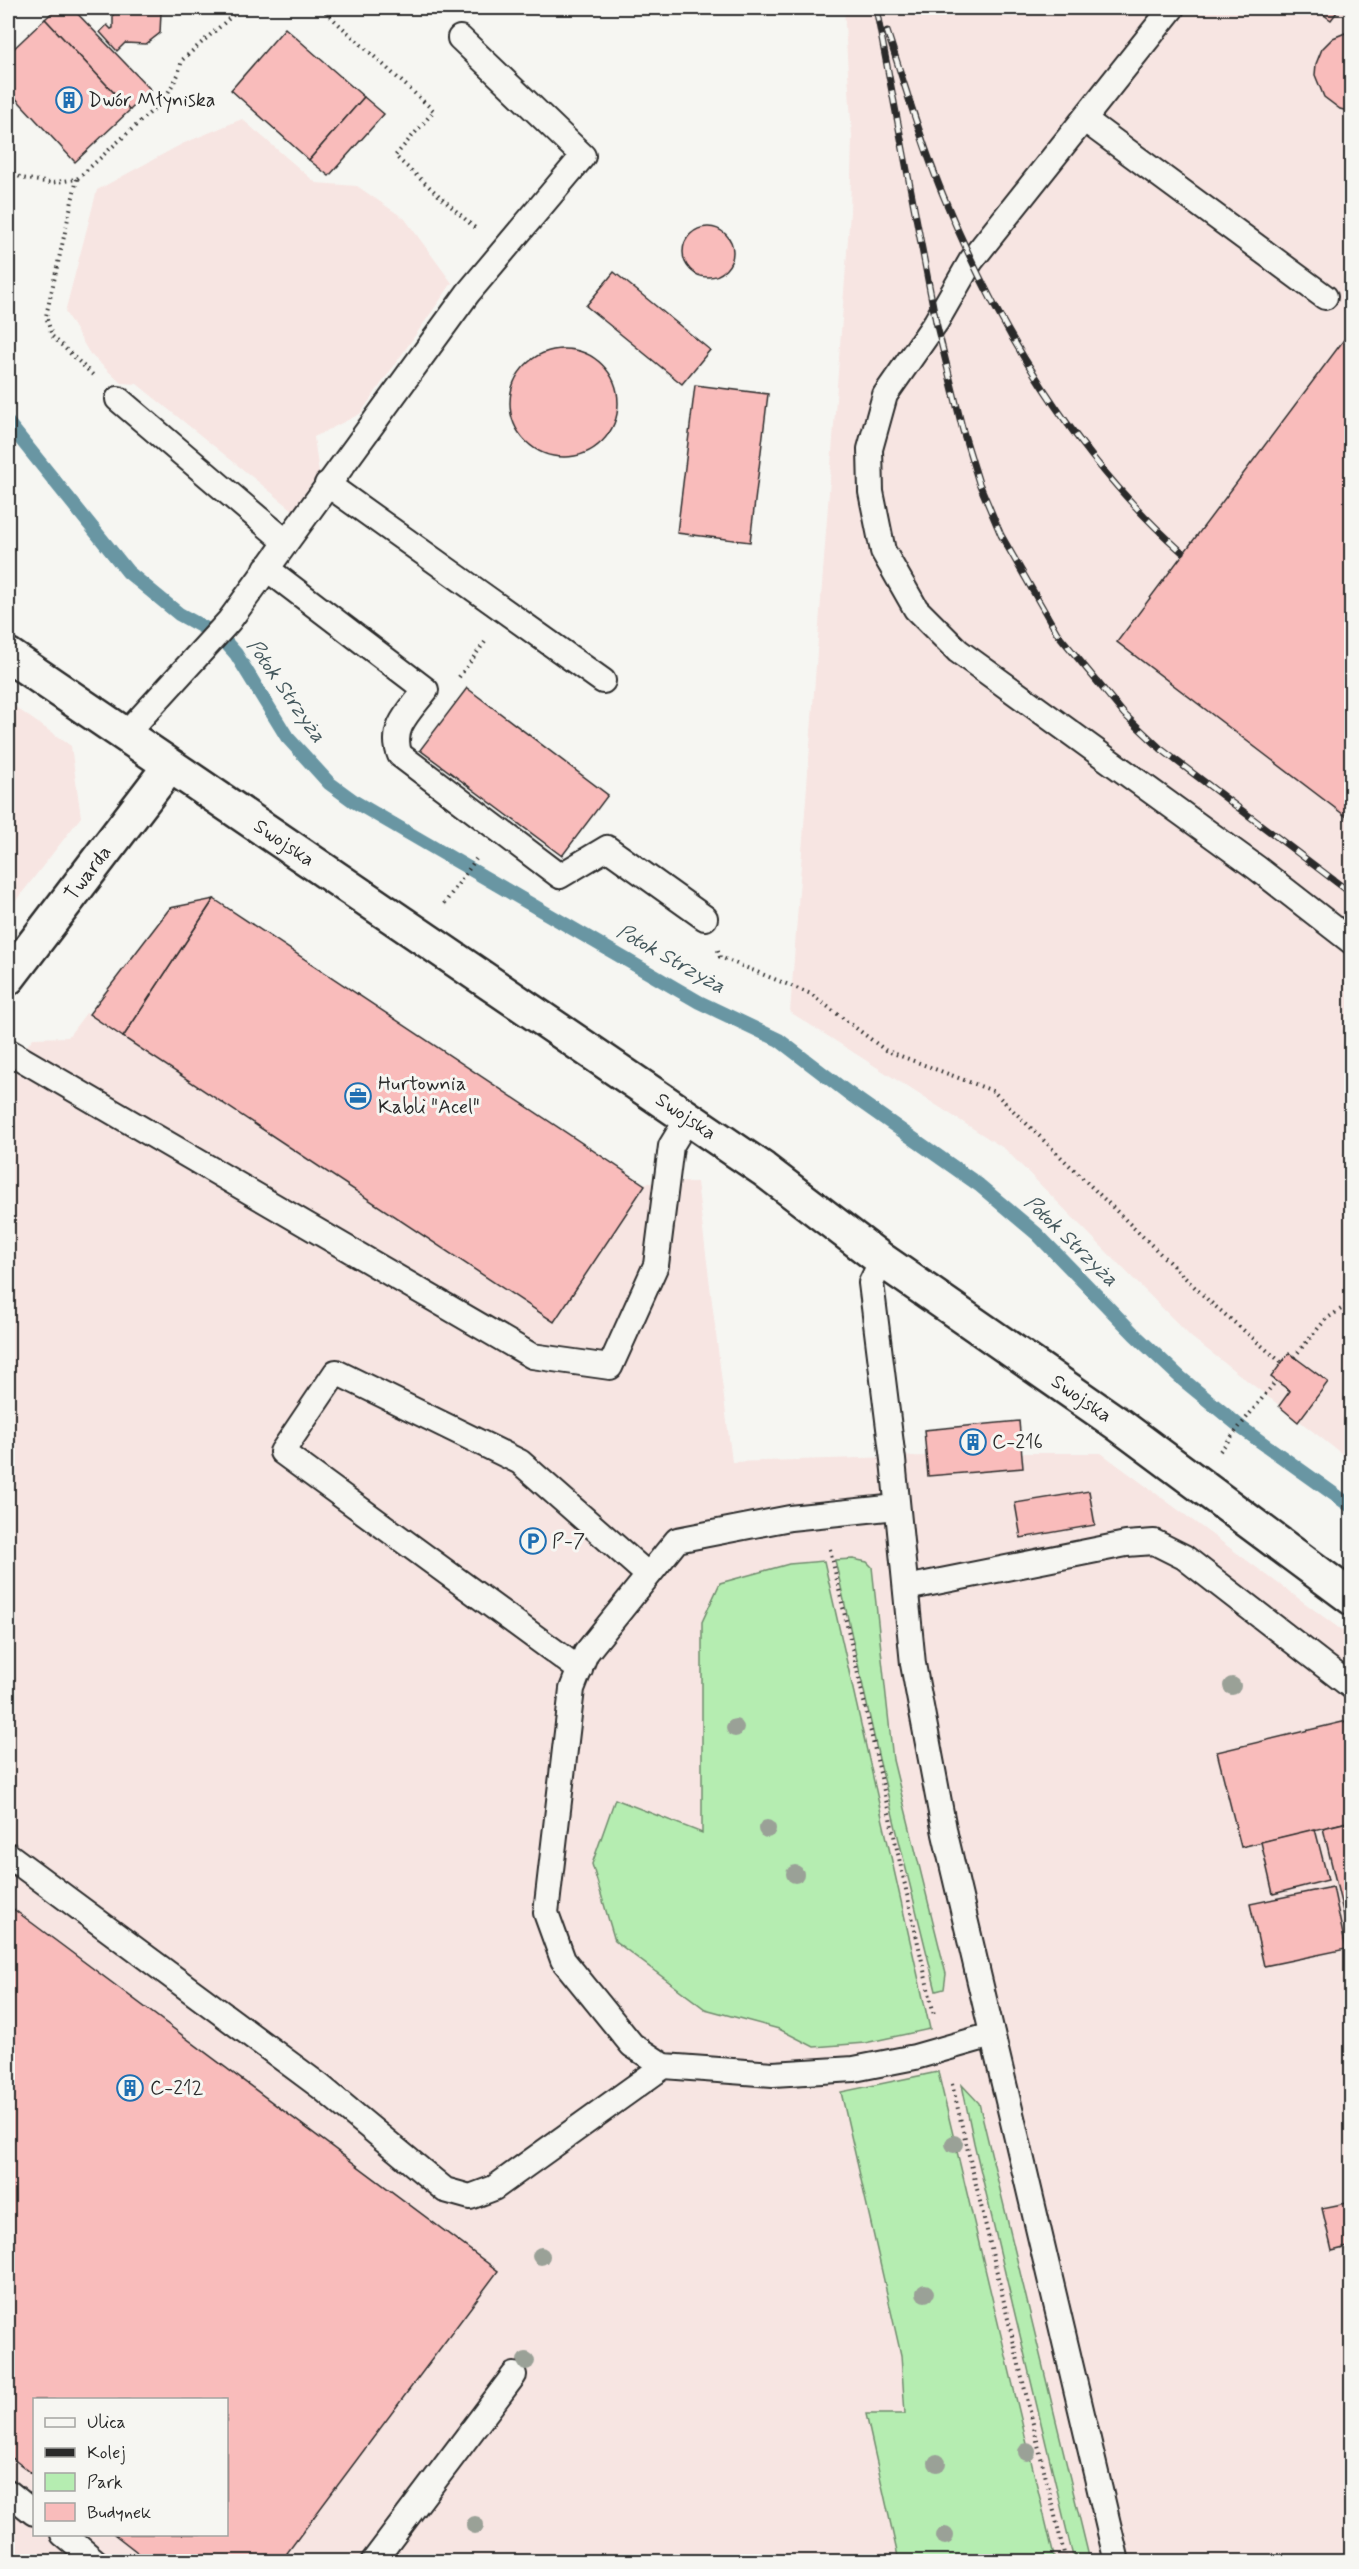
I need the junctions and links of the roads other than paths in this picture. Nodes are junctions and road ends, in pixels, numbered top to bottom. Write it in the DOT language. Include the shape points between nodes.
graph roads {
  1 [pos="1172,8"];
  2 [pos="460,38"];
  3 [pos="1085,120"];
  4 [pos="1325,297"];
  5 [pos="118,399"];
  6 [pos="327,484"];
  7 [pos="285,541"];
  8 [pos="266,568"];
  9 [pos="8,655"];
  10 [pos="603,681"];
  11 [pos="125,735"];
  12 [pos="169,767"];
  13 [pos="705,918"];
  14 [pos="1352,942"];
  15 [pos="8,978"];
  16 [pos="8,1051"];
  17 [pos="688,1118"];
  18 [pos="882,1260"];
  19 [pos="897,1507"];
  20 [pos="648,1575"];
  21 [pos="906,1588"];
  22 [pos="1352,1598"];
  23 [pos="579,1670"];
  24 [pos="1352,1687"];
  25 [pos="8,1855"];
  26 [pos="992,2036"];
  27 [pos="664,2066"];
  28 [pos="514,2375"];
  29 [pos="8,2492"];
  30 [pos="33,2512"];
  31 [pos="64,2536"];
  32 [pos="96,2562"];
  33 [pos="373,2562"];
  34 [pos="1117,2562"];
  1 -- 3 [label="lane"];
  2 -- 6 [label="lane" via="583,156 468,293"];
  3 -- 4 [label="lane"];
  3 -- 14 [label="lane" via="971,261 936,322 885,395 870,449 871,492 883,551 916,609 958,651 1257,868"];
  5 -- 7 [label="lane"];
  6 -- 7 [label="lane"];
  6 -- 10 [label="lane"];
  7 -- 8 [label="lane"];
  8 -- 11 [label="lane" via="229,621"];
  8 -- 13 [label="lane" via="426,690 397,729 395,743 400,755 491,838 560,876 607,848"];
  9 -- 11 [label="street, Swojska"];
  11 -- 12 [label="street, Swojska"];
  12 -- 15 [label="street, Twarda"];
  12 -- 17 [label="street, Swojska"];
  16 -- 17 [label="lane" via="532,1356 610,1367 656,1265 671,1146"];
  17 -- 18 [label="street, Swojska" via="763,1169"];
  18 -- 19 [label="lane" via="871,1283"];
  18 -- 22 [label="street, Swojska" via="1118,1424"];
  19 -- 20 [label="lane" via="790,1518 677,1540"];
  19 -- 21 [label="lane"];
  20 -- 23 [label="lane" via="586,1653"];
  20 -- 23 [label="lane" via="520,1462 336,1372 282,1452"];
  21 -- 24 [label="lane" via="1126,1544 1154,1542 1184,1557"];
  21 -- 26 [label="lane" via="913,1664 945,1834"];
  23 -- 27 [label="lane" via="572,1689 546,1914 563,1960 632,2045"];
  25 -- 27 [label="lane" via="321,2087 445,2190 470,2197 494,2188"];
  26 -- 27 [label="lane" via="854,2069 773,2074"];
  26 -- 34 [label="lane"];
  28 -- 33 [label="lane"];
  29 -- 30 [label="lane"];
  31 -- 32 [label="lane"];
}
